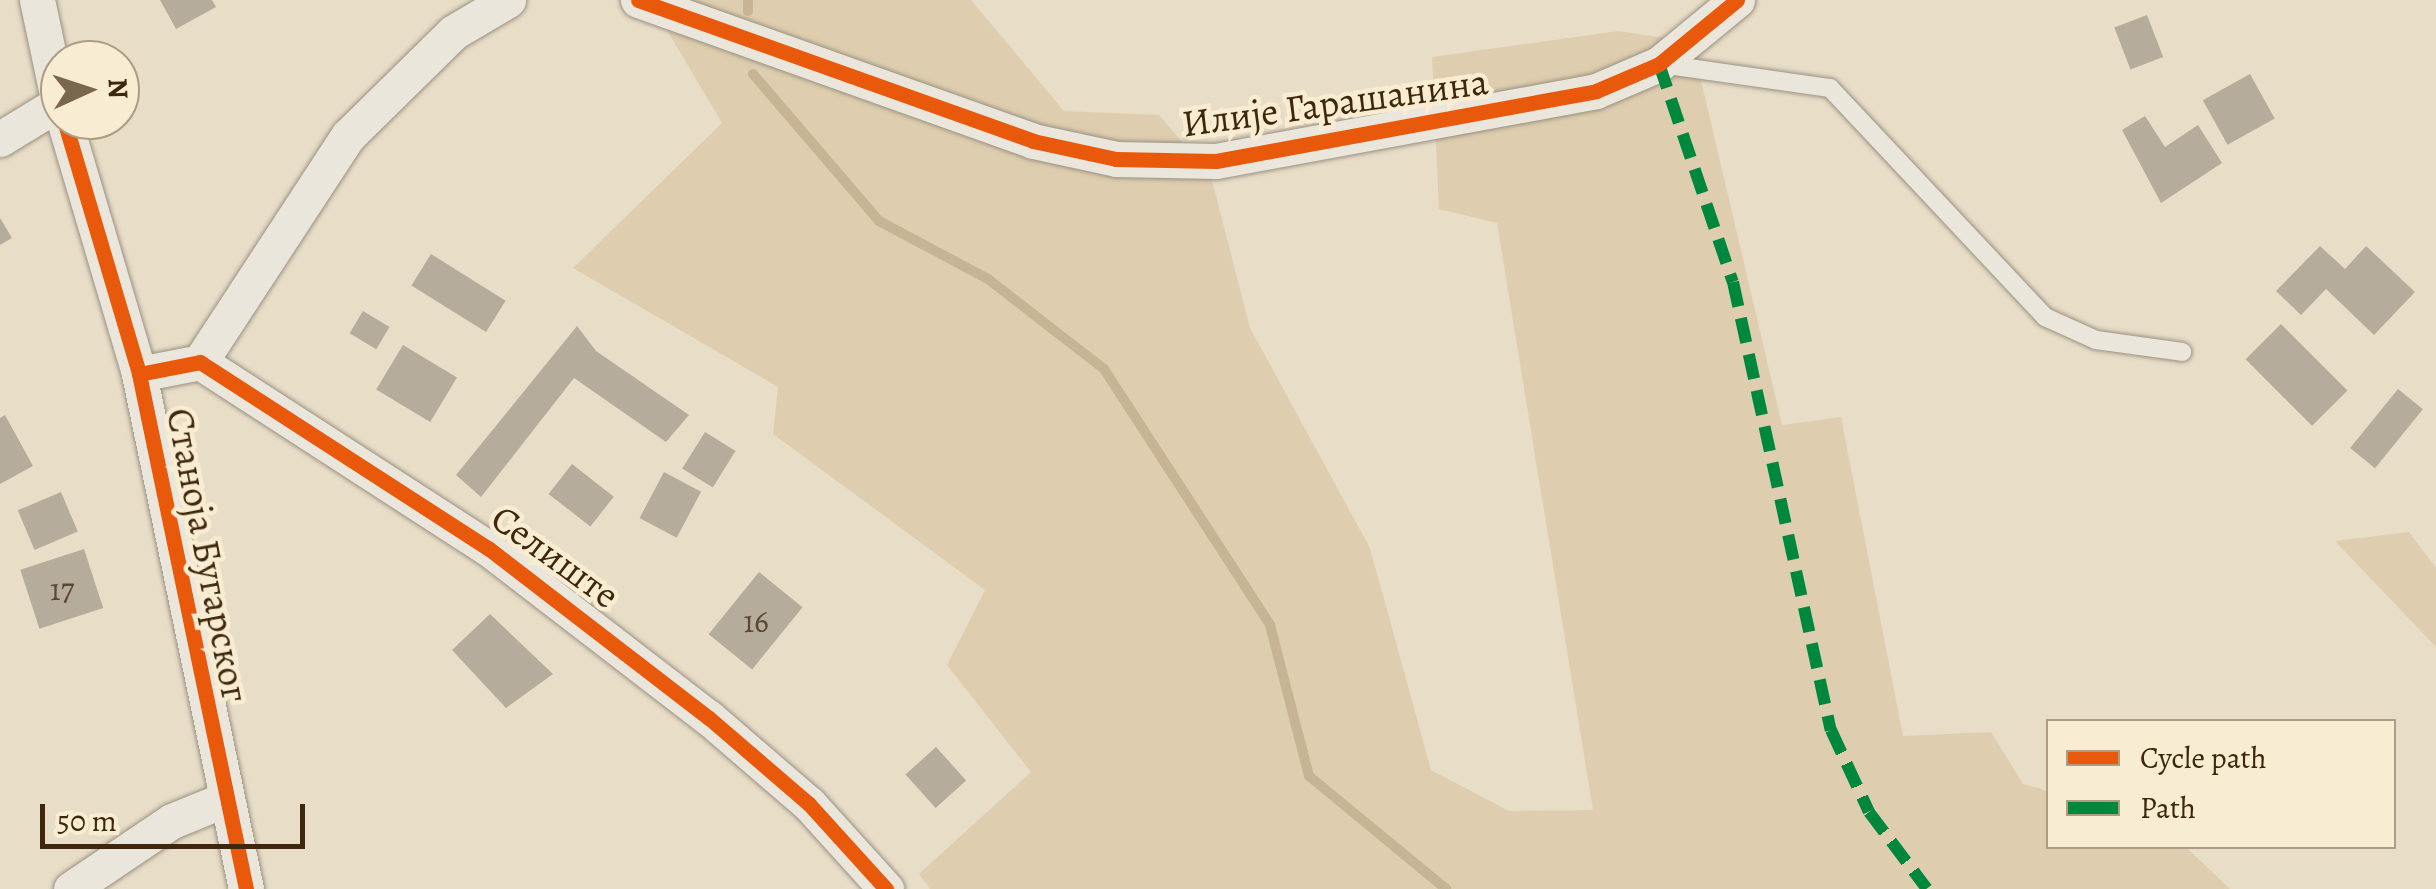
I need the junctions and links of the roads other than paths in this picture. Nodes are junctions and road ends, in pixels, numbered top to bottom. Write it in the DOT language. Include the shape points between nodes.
graph roads {
  1 [pos="37,0"];
  2 [pos="508,0"];
  3 [pos="638,0"];
  4 [pos="1737,0"];
  5 [pos="46,40"];
  6 [pos="1659,64"];
  7 [pos="40,120"];
  8 [pos="0,139"];
  9 [pos="70,140"];
  10 [pos="2182,352"];
  11 [pos="200,362"];
  12 [pos="139,374"];
  13 [pos="221,800"];
  14 [pos="71,889"];
  15 [pos="246,889"];
  16 [pos="886,889"];
  1 -- 5 [label="street, Станоја Бугарског"];
  2 -- 11 [label="street" via="454,32 348,136"];
  3 -- 6 [label="street, Илије Гарашанина" via="1033,142 1116,159 1216,161 1500,113 1596,91"];
  4 -- 6 [label="street, Илије Гарашанина"];
  6 -- 10 [label="lane" via="1830,88 2045,316 2096,340"];
  7 -- 8 [label="street"];
  9 -- 12 [label="street, Станоја Бугарског"];
  11 -- 12 [label="street"];
  11 -- 16 [label="street, Селиште" via="600,628 809,804"];
  12 -- 13 [label="street, Станоја Бугарског"];
  13 -- 14 [label="street" via="172,821"];
  13 -- 15 [label="street, Станоја Бугарског"];
}
